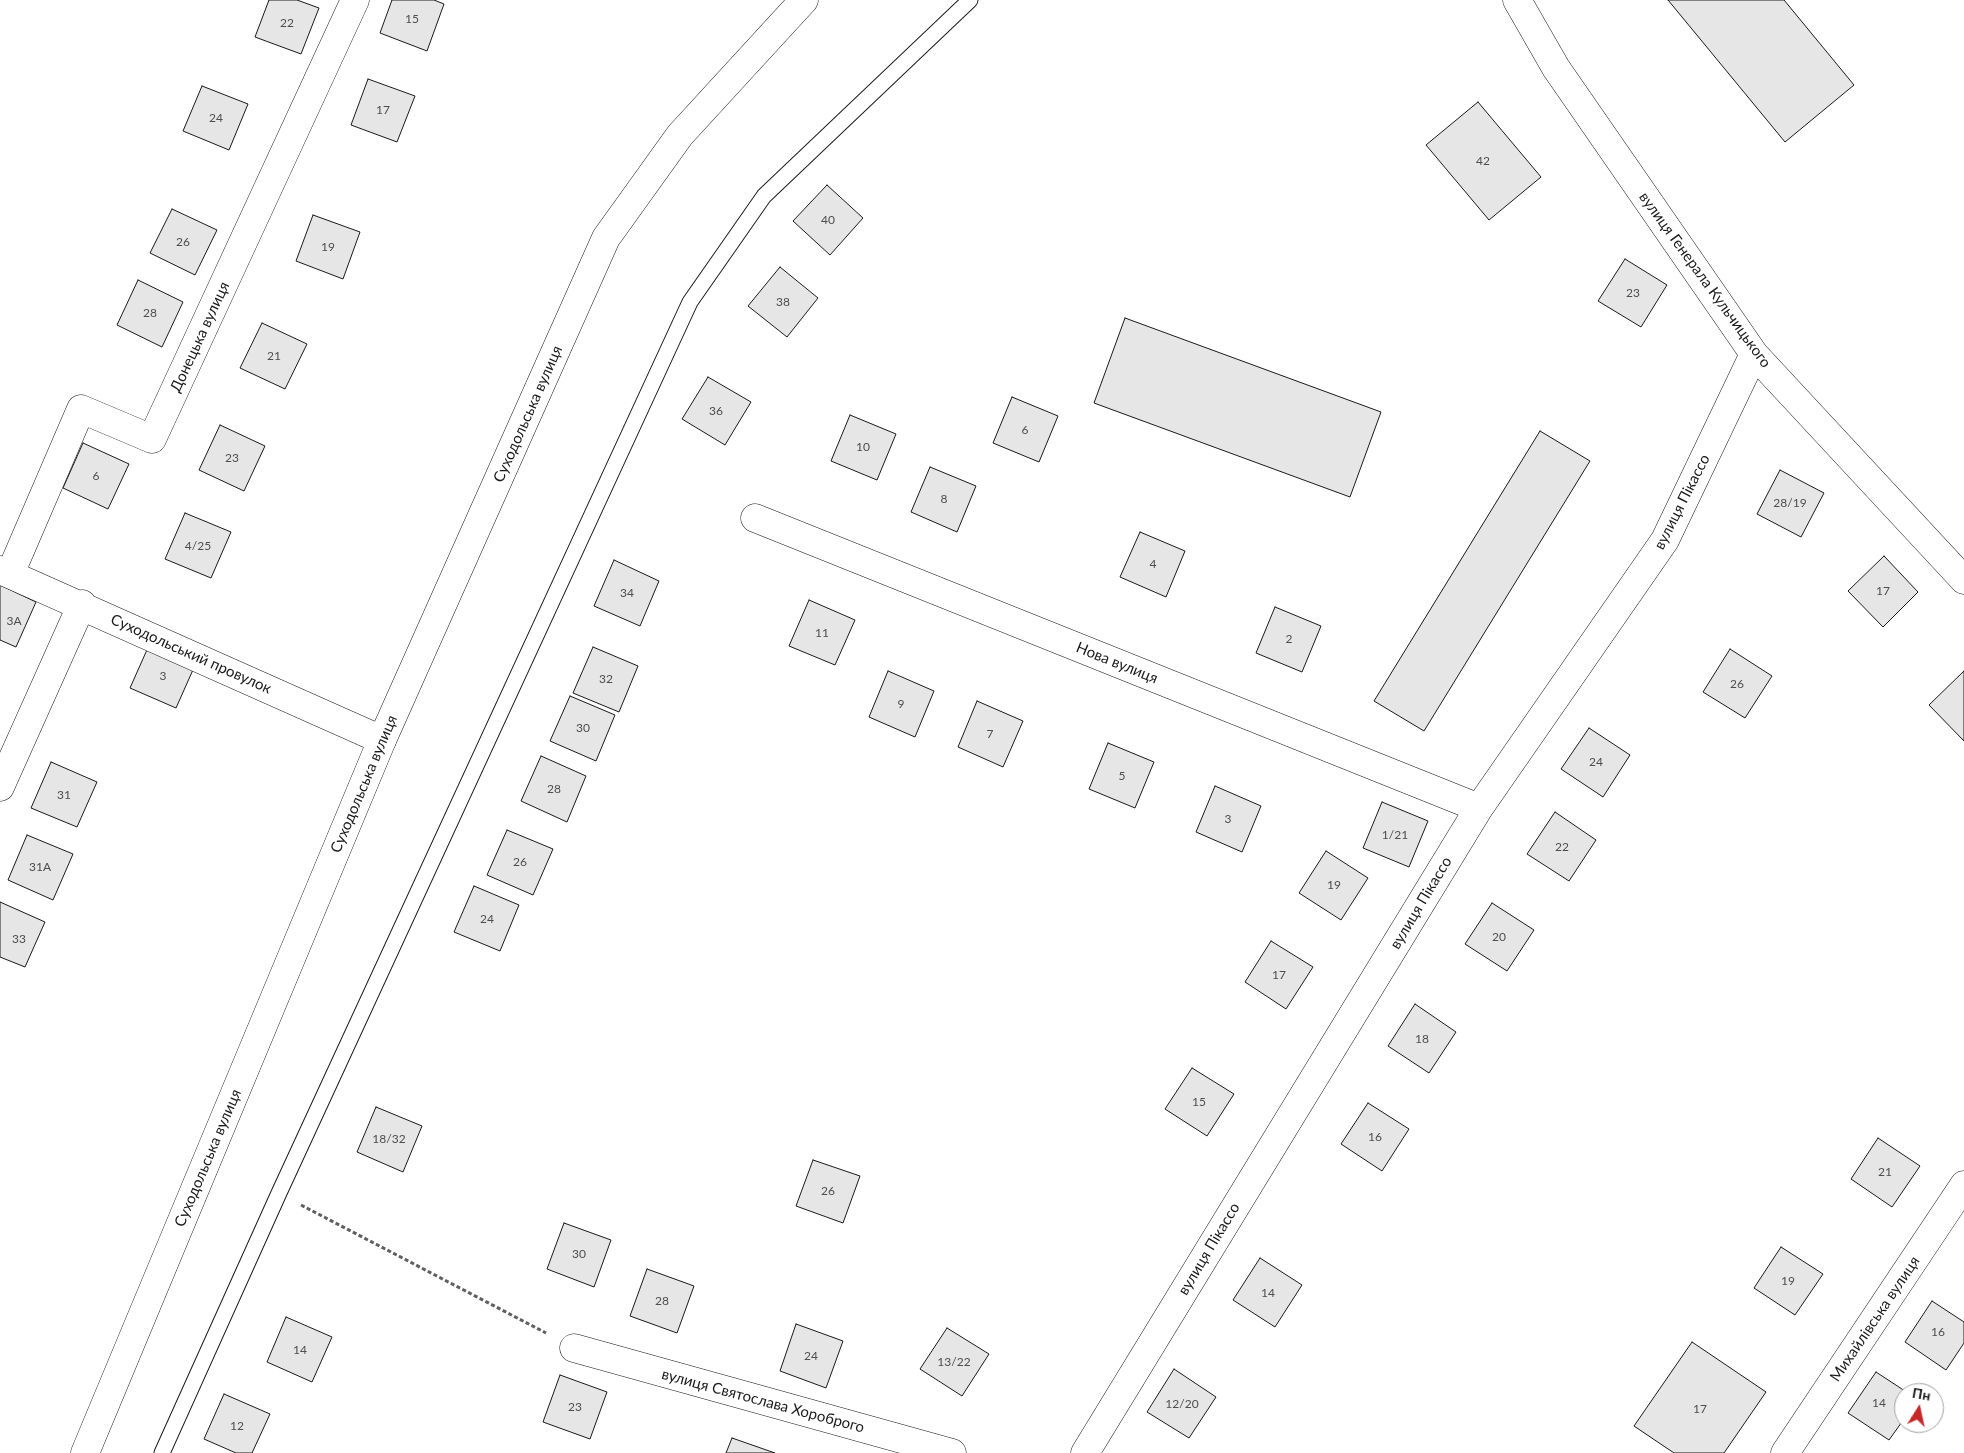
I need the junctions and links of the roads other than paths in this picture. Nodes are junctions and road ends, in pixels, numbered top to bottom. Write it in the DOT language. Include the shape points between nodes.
graph roads {
  1 [pos="355,0"];
  2 [pos="804,0"];
  3 [pos="970,0"];
  4 [pos="1517,0"];
  5 [pos="1754,354"];
  6 [pos="755,518"];
  7 [pos="5,572"];
  8 [pos="1964,580"];
  9 [pos="82,604"];
  10 [pos="382,740"];
  11 [pos="0,787"];
  12 [pos="1479,808"];
  13 [pos="1964,1185"];
  14 [pos="574,1348"];
  15 [pos="85,1453"];
  16 [pos="162,1453"];
  17 [pos="952,1453"];
  18 [pos="1085,1453"];
  19 [pos="1785,1453"];
  1 -- 7 [label="street, Донецька вулиця" via="152,440 81,409"];
  2 -- 10 [label="street, Суходольська вулиця" via="680,135 606,238"];
  3 -- 16 [label="lane" via="764,196 690,302 278,1193"];
  4 -- 5 [label="street, вулиця Генерала Кульчицького" via="1556,68"];
  5 -- 8 [label="street, вулиця Генерала Кульчицького"];
  5 -- 12 [label="street, вулиця Пікассо" via="1665,540"];
  6 -- 12 [label="street, Нова вулиця"];
  7 -- 9 [label="street, Суходольський провулок"];
  9 -- 10 [label="street, Суходольський провулок"];
  9 -- 11 [label="street"];
  10 -- 15 [label="street, Суходольська вулиця"];
  12 -- 18 [label="street, вулиця Пікассо"];
  13 -- 19 [label="street, Михайлівська вулиця"];
  14 -- 17 [label="street, вулиця Святослава Хороброго"];
}
